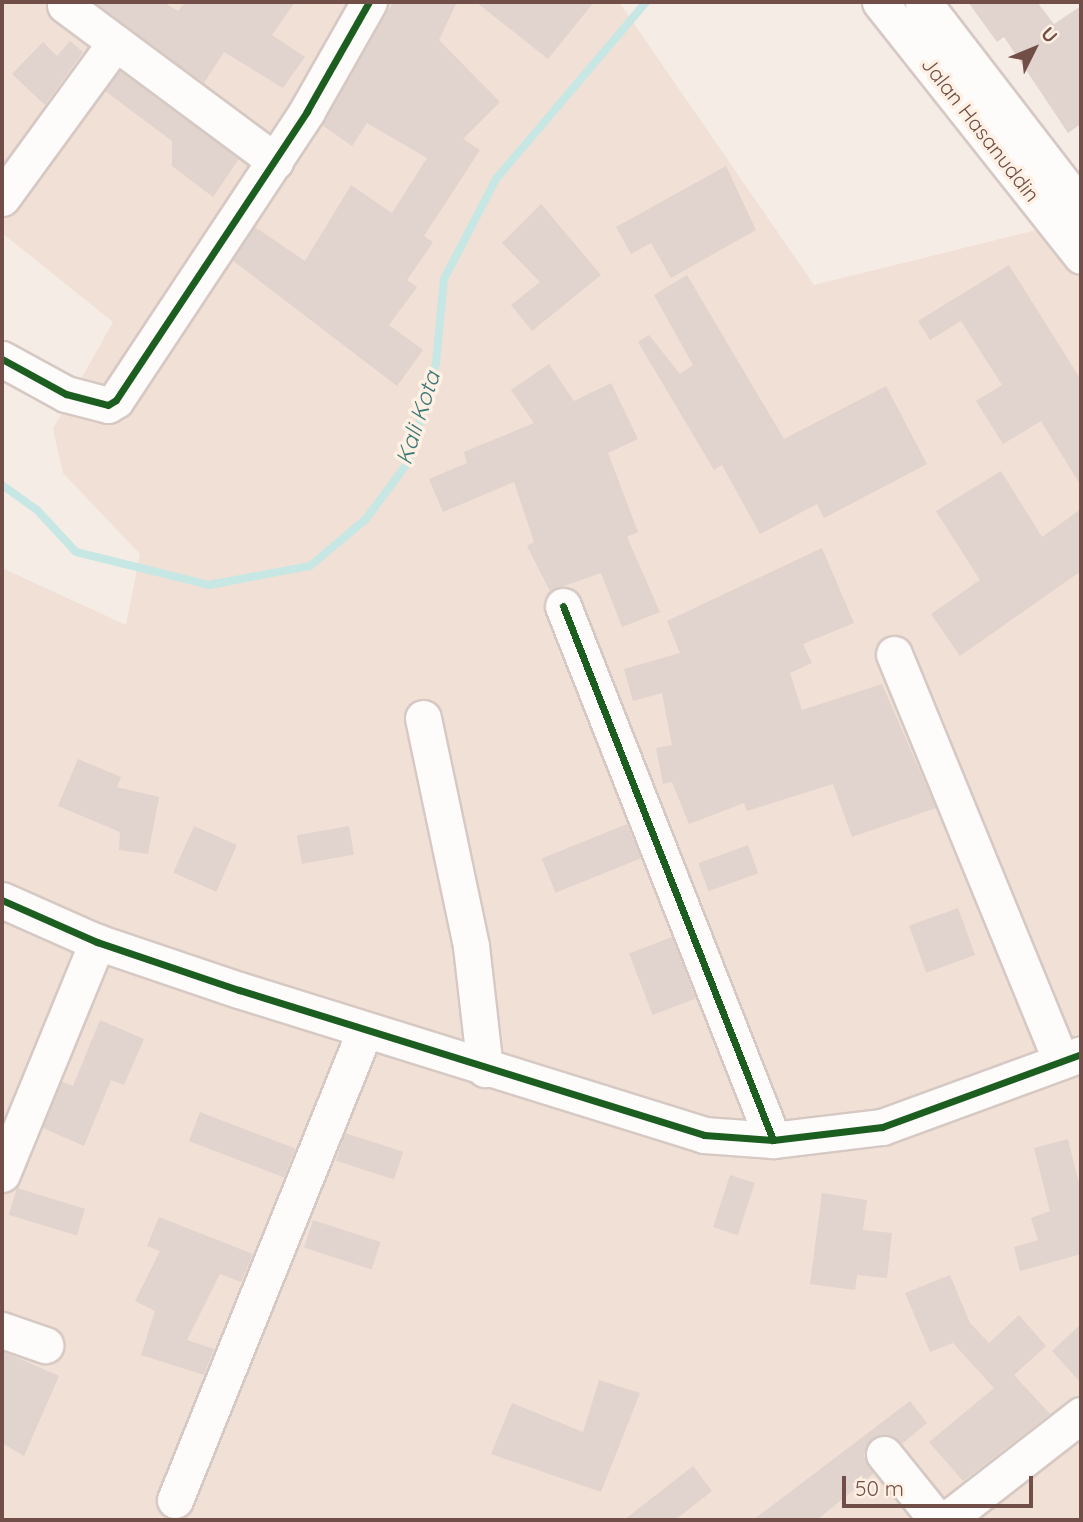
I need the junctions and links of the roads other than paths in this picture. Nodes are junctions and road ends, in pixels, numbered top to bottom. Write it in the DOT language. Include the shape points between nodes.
graph roads {
  1 [pos="369,2"];
  2 [pos="880,2"];
  3 [pos="923,2"];
  4 [pos="65,5"];
  5 [pos="115,43"];
  6 [pos="275,161"];
  7 [pos="2,198"];
  8 [pos="1073,213"];
  9 [pos="1081,256"];
  10 [pos="2,359"];
  11 [pos="562,606"];
  12 [pos="894,654"];
  13 [pos="423,718"];
  14 [pos="2,900"];
  15 [pos="97,942"];
  16 [pos="365,1030"];
  17 [pos="1071,1057"];
  18 [pos="485,1069"];
  19 [pos="773,1140"];
  20 [pos="2,1174"];
  21 [pos="2,1330"];
  22 [pos="45,1345"];
  23 [pos="1081,1415"];
  24 [pos="884,1454"];
  25 [pos="175,1500"];
  26 [pos="937,1520"];
  27 [pos="946,1520"];
  1 -- 6 [label="street"];
  2 -- 8 [label="street, Jalan Hasanuddin"];
  3 -- 8 [label="street, Jalan Hasanuddin"];
  4 -- 5 [label="street"];
  5 -- 6 [label="street"];
  5 -- 7 [label="street"];
  6 -- 10 [label="street" via="116,400 108,405 66,394"];
  8 -- 9 [label="street, Jalan Hasanuddin"];
  11 -- 19 [label="street"];
  12 -- 17 [label="street"];
  13 -- 18 [label="street" via="471,946"];
  14 -- 15 [label="street"];
  15 -- 16 [label="street"];
  15 -- 20 [label="street"];
  16 -- 18 [label="street"];
  16 -- 25 [label="street"];
  17 -- 19 [label="street" via="883,1127"];
  18 -- 19 [label="street" via="641,1120 704,1135"];
  21 -- 22 [label="street"];
  23 -- 27 [label="street"];
  24 -- 26 [label="street"];
}
